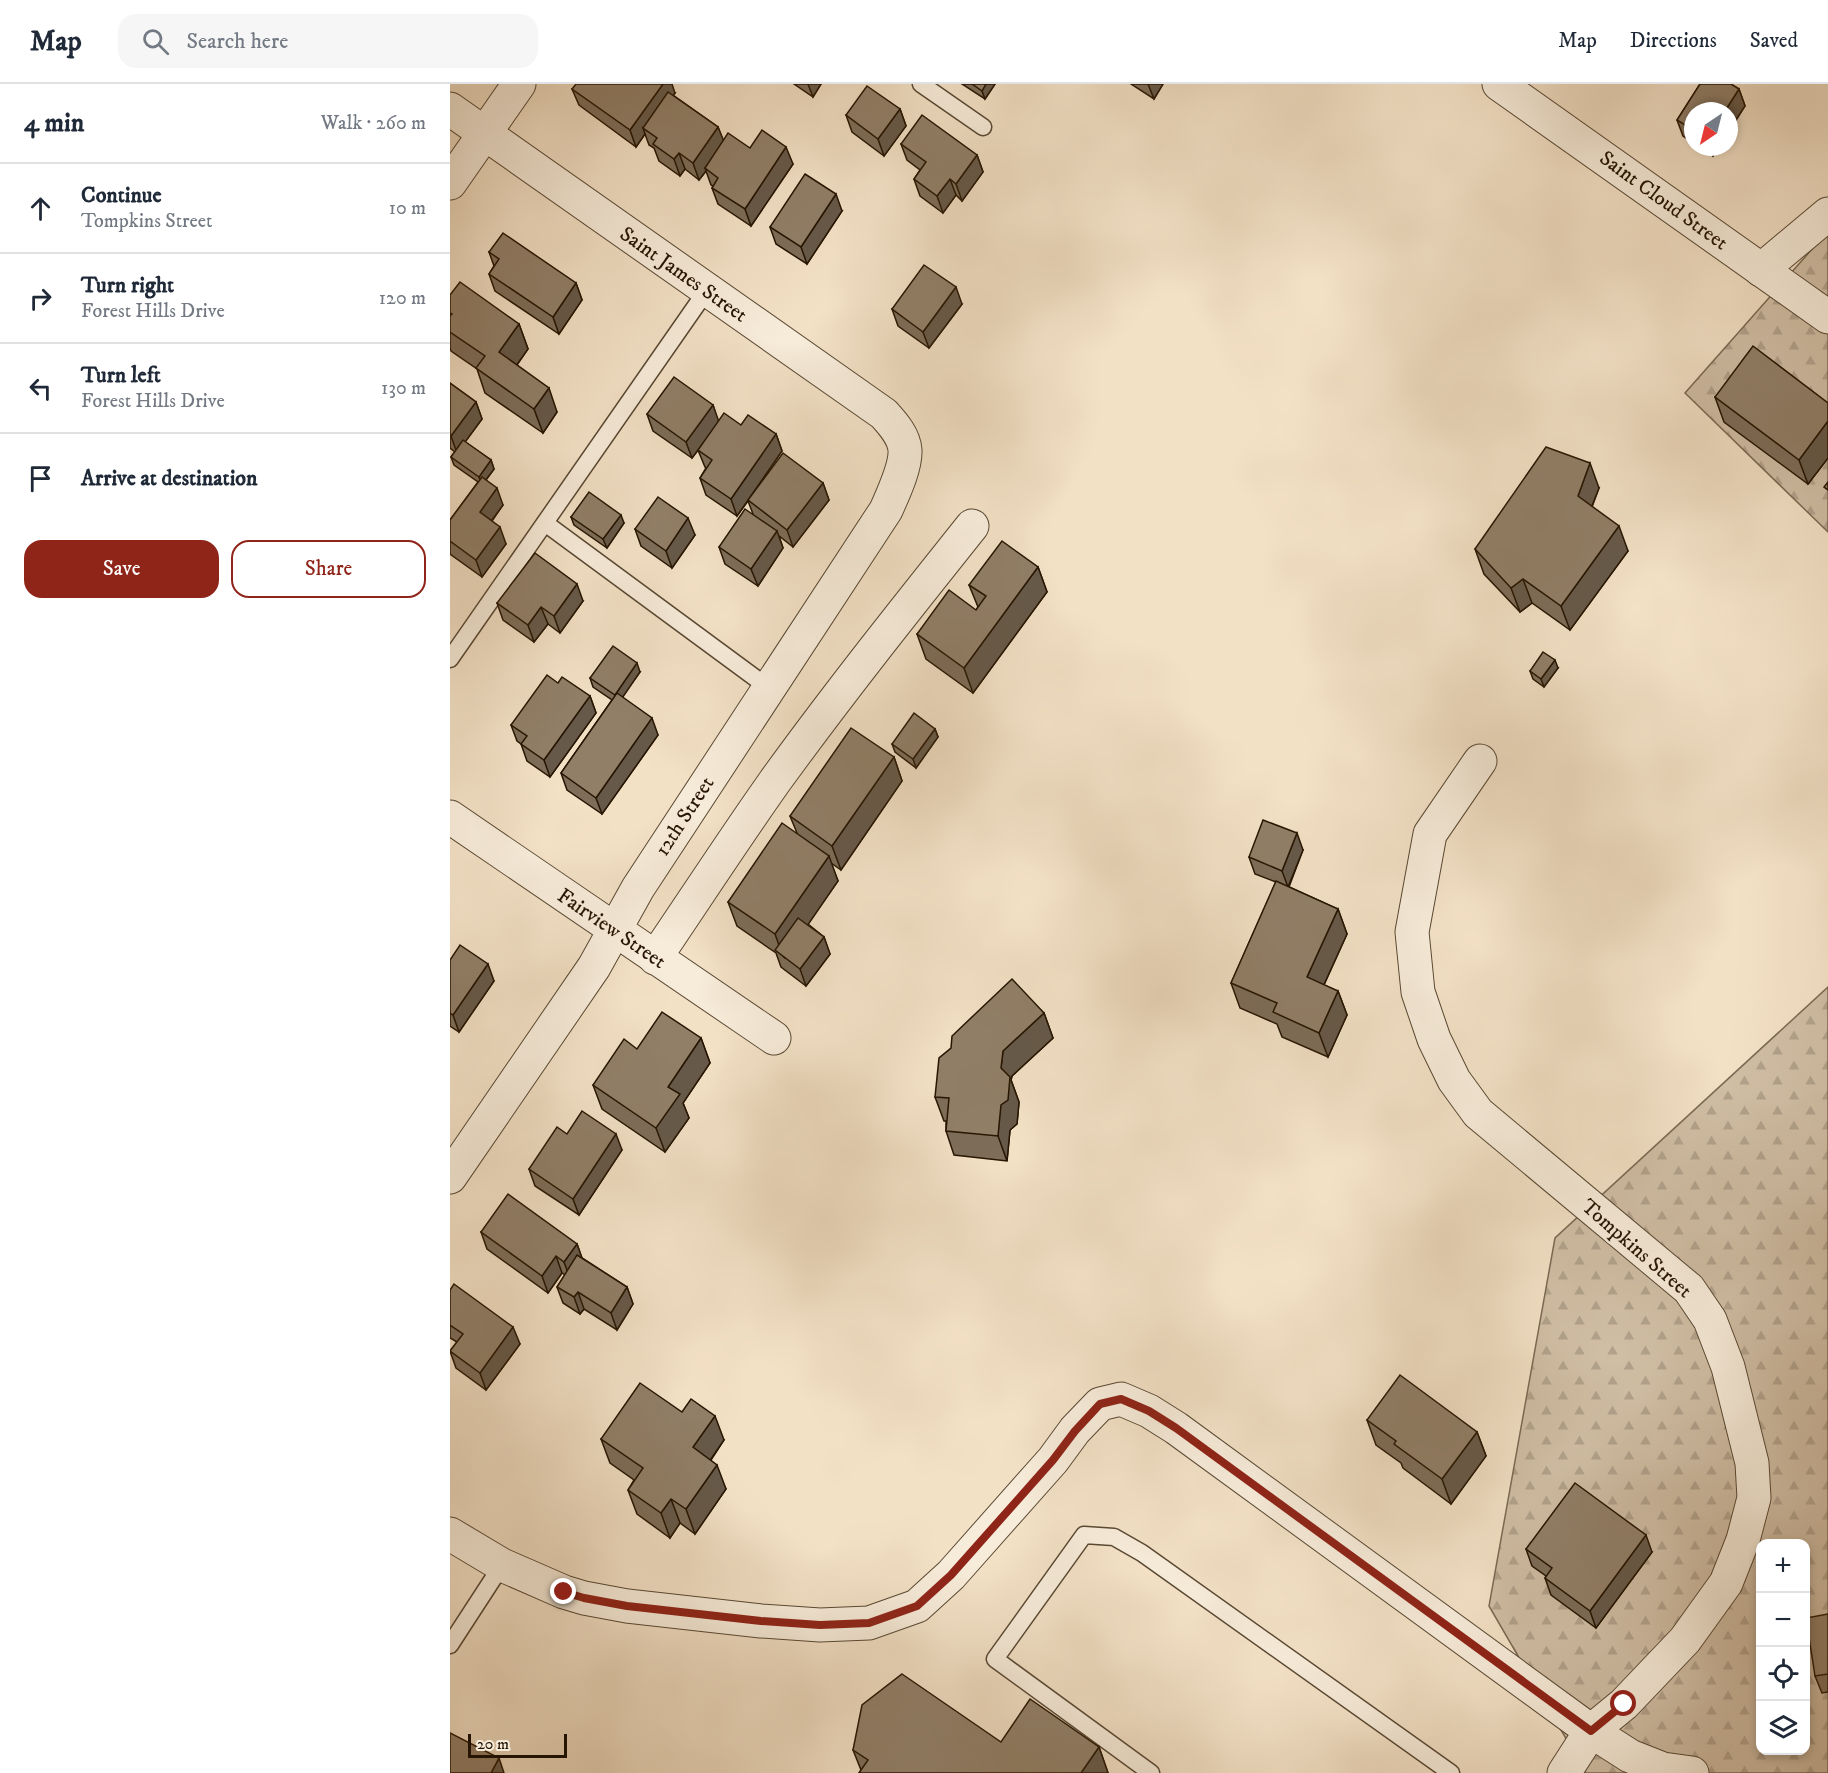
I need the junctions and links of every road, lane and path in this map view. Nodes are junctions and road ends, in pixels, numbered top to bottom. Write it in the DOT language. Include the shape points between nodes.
graph roads {
  1 [pos="519,84"];
  2 [pos="921,84"];
  3 [pos="1499,84"];
  4 [pos="450,109"];
  5 [pos="983,127"];
  6 [pos="485,134"];
  7 [pos="450,183"];
  8 [pos="1828,214"];
  9 [pos="1761,270"];
  10 [pos="707,290"];
  11 [pos="1828,317"];
  12 [pos="905,450"];
  13 [pos="544,523"];
  14 [pos="972,526"];
  15 [pos="450,659"];
  16 [pos="769,688"];
  17 [pos="1480,760"];
  18 [pos="450,817"];
  19 [pos="614,930"];
  20 [pos="655,958"];
  21 [pos="774,1038"];
  22 [pos="450,1175"];
  23 [pos="450,1534"];
  24 [pos="502,1565"];
  25 [pos="450,1645"];
  26 [pos="1591,1731"];
  27 [pos="1151,1773"];
  28 [pos="1450,1773"];
  29 [pos="1564,1773"];
  30 [pos="1692,1773"];
  1 -- 6 [label="street"];
  2 -- 5 [label="lane"];
  3 -- 9 [label="street, Saint Cloud Street"];
  4 -- 6 [label="street, Saint James Street"];
  6 -- 7 [label="street"];
  6 -- 10 [label="street, Saint James Street"];
  8 -- 9 [label="street"];
  9 -- 11 [label="street, Saint Cloud Street"];
  10 -- 12 [label="street, Saint James Street" via="884,414 898,429"];
  10 -- 13 [label="lane"];
  12 -- 16 [label="street, 12th Street" via="886,510"];
  13 -- 15 [label="lane"];
  13 -- 16 [label="lane"];
  14 -- 20 [label="street" via="798,750"];
  16 -- 19 [label="street, 12th Street"];
  17 -- 26 [label="street, Tompkins Street" via="1430,834 1412,932 1418,992 1434,1039 1454,1080 1478,1113 1689,1289 1710,1320 1728,1367 1752,1463 1754,1498 1726,1583 1685,1640 1624,1704"];
  18 -- 19 [label="street, Fairview Street"];
  19 -- 20 [label="street, Fairview Street"];
  19 -- 22 [label="street, 12th Street" via="594,967"];
  20 -- 21 [label="street, Fairview Street"];
  23 -- 24 [label="street"];
  24 -- 25 [label="lane"];
  24 -- 26 [label="street" via="564,1592 627,1606 761,1621 869,1623 917,1606 951,1575 1100,1404 1121,1399 1176,1428"];
  26 -- 29 [label="street, Tompkins Street"];
  26 -- 30 [label="street" via="1630,1756 1663,1769"];
  27 -- 28 [label="lane" via="994,1659 1084,1535 1114,1537 1142,1552"];
}
